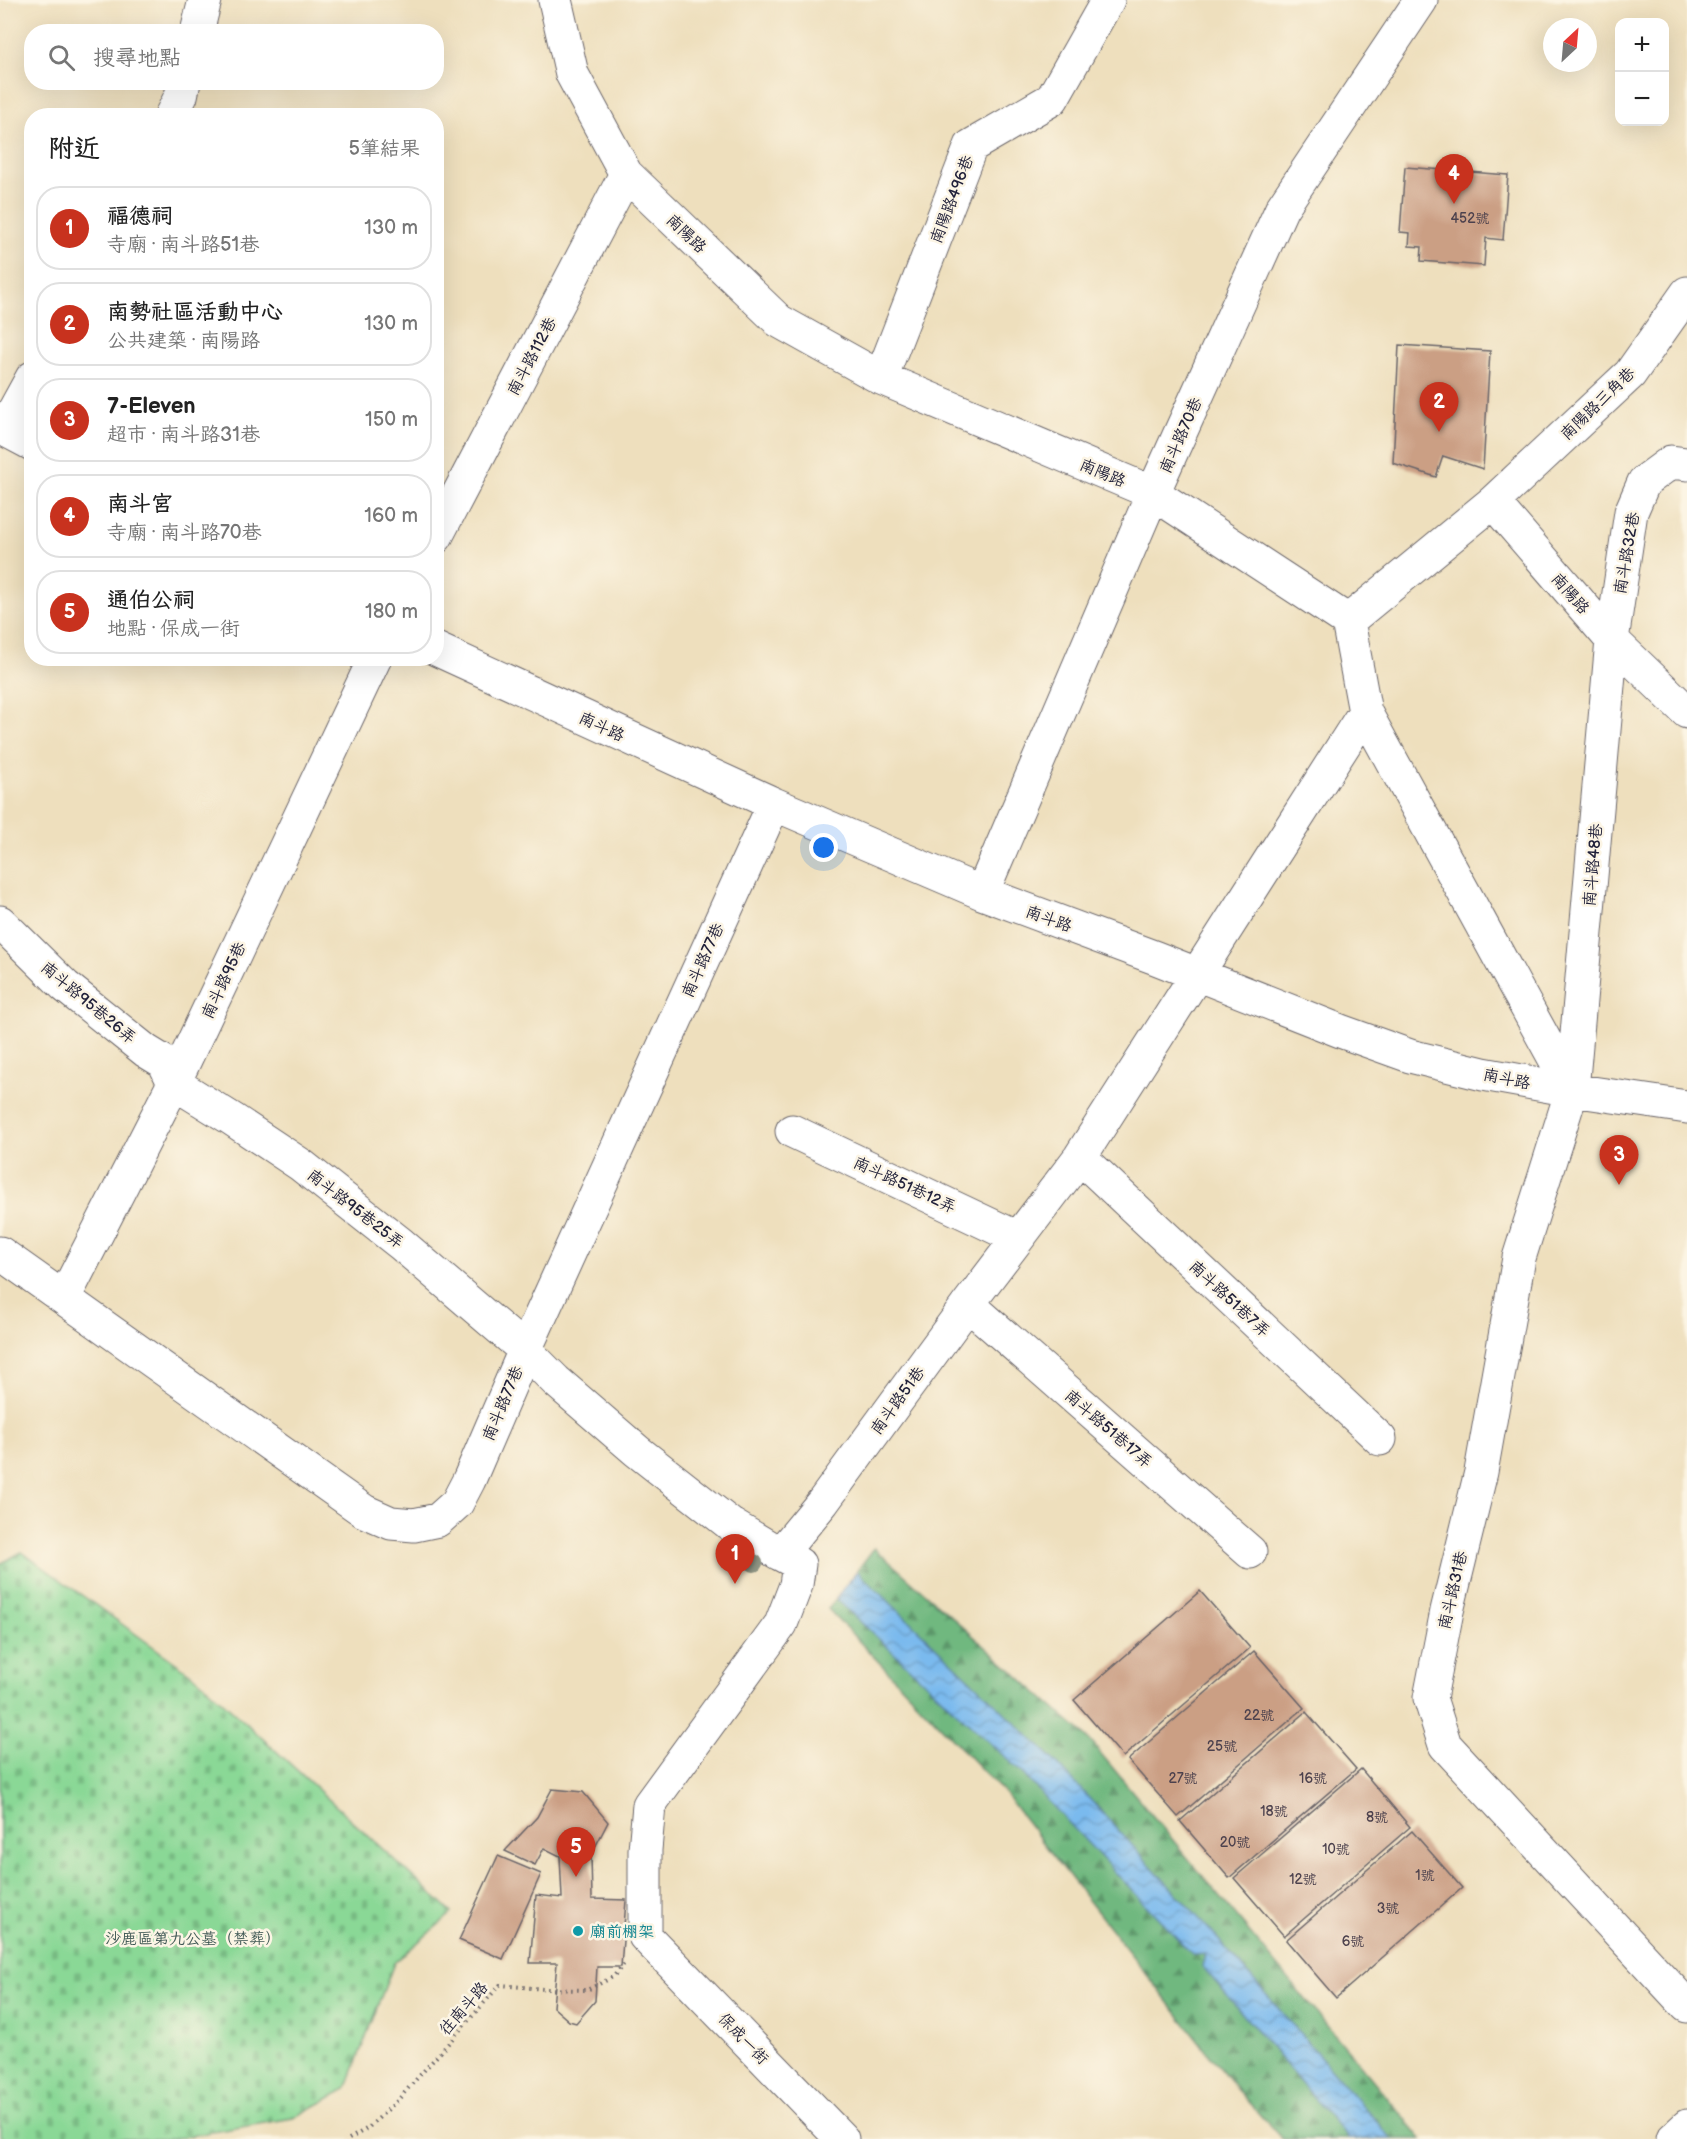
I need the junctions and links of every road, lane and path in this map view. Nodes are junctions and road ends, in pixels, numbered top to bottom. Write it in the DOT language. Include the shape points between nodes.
graph roads {
  1 [pos="205,0"];
  2 [pos="555,0"];
  3 [pos="1108,0"];
  4 [pos="1421,0"];
  5 [pos="199,24"];
  6 [pos="182,90"];
  7 [pos="175,108"];
  8 [pos="626,174"];
  9 [pos="1687,293"];
  10 [pos="881,378"];
  11 [pos="24,391"];
  12 [pos="2,428"];
  13 [pos="24,440"];
  14 [pos="1687,464"];
  15 [pos="1153,493"];
  16 [pos="1493,502"];
  17 [pos="444,522"];
  18 [pos="1348,621"];
  19 [pos="1612,640"];
  20 [pos="444,653"];
  21 [pos="371,666"];
  22 [pos="1365,712"];
  23 [pos="1687,712"];
  24 [pos="774,804"];
  25 [pos="982,893"];
  26 [pos="0,922"];
  27 [pos="1198,976"];
  28 [pos="174,1083"];
  29 [pos="1572,1090"];
  30 [pos="1671,1106"];
  31 [pos="792,1131"];
  32 [pos="1687,1134"];
  33 [pos="1080,1157"];
  34 [pos="1018,1238"];
  35 [pos="0,1253"];
  36 [pos="64,1298"];
  37 [pos="968,1304"];
  38 [pos="525,1350"];
  39 [pos="1380,1439"];
  40 [pos="1250,1552"];
  41 [pos="780,1554"];
  42 [pos="645,1936"];
  43 [pos="1687,2006"];
  44 [pos="1687,2126"];
  45 [pos="349,2139"];
  46 [pos="842,2139"];
  47 [pos="1673,2139"];
  1 -- 5 [label="street"];
  2 -- 8 [label="street, 南陽路" via="572,74"];
  3 -- 10 [label="street, 南陽路496巷" via="1052,99 971,146"];
  4 -- 15 [label="street, 南斗路70巷" via="1282,208"];
  6 -- 7 [label="street"];
  8 -- 10 [label="street, 南陽路" via="779,321"];
  8 -- 17 [label="street, 南斗路112巷"];
  9 -- 16 [label="street, 南陽路三角巷" via="1630,374"];
  10 -- 15 [label="street, 南陽路"];
  11 -- 12 [label="street"];
  12 -- 13 [label="street"];
  14 -- 19 [label="street, 南斗路32巷" via="1671,462 1644,482 1630,512"];
  15 -- 18 [label="street, 南陽路"];
  15 -- 25 [label="street, 南斗路70巷"];
  16 -- 18 [label="street"];
  16 -- 19 [label="street, 南陽路"];
  18 -- 22 [label="street"];
  19 -- 23 [label="street, 南陽路"];
  19 -- 29 [label="street, 南斗路48巷"];
  20 -- 24 [label="street, 南斗路"];
  21 -- 28 [label="street, 南斗路95巷"];
  22 -- 27 [label="street, 南斗路51巷"];
  22 -- 29 [label="street"];
  24 -- 25 [label="street, 南斗路"];
  24 -- 38 [label="street, 南斗路77巷"];
  25 -- 27 [label="street, 南斗路"];
  26 -- 28 [label="street, 南斗路95巷26弄" via="65,986 165,1062"];
  27 -- 29 [label="street, 南斗路" via="1410,1056"];
  27 -- 33 [label="street, 南斗路51巷"];
  28 -- 36 [label="street, 南斗路95巷"];
  28 -- 38 [label="street, 南斗路95巷25弄" via="301,1165"];
  29 -- 30 [label="street, 南斗路"];
  29 -- 43 [label="street, 南斗路31巷" via="1519,1258 1481,1472 1430,1698 1445,1745"];
  30 -- 32 [label="street"];
  31 -- 34 [label="street, 南斗路51巷12弄"];
  33 -- 34 [label="street, 南斗路51巷"];
  33 -- 39 [label="street, 南斗路51巷7弄"];
  34 -- 37 [label="street, 南斗路51巷"];
  35 -- 36 [label="street, 南斗路77巷"];
  36 -- 38 [label="street, 南斗路77巷" via="364,1512 391,1523 414,1525 438,1520 457,1503"];
  37 -- 40 [label="street, 南斗路51巷17弄"];
  37 -- 41 [label="street, 南斗路51巷" via="823,1502"];
  38 -- 41 [label="street" via="556,1382 637,1451 730,1524"];
  41 -- 42 [label="street" via="798,1564 796,1585 781,1624 648,1805"];
  42 -- 45 [label="path, 往南斗路" via="613,1977 586,1990 500,1985 397,2101 368,2128"];
  42 -- 46 [label="street, 保成一街"];
  44 -- 47 [label="street"];
}
